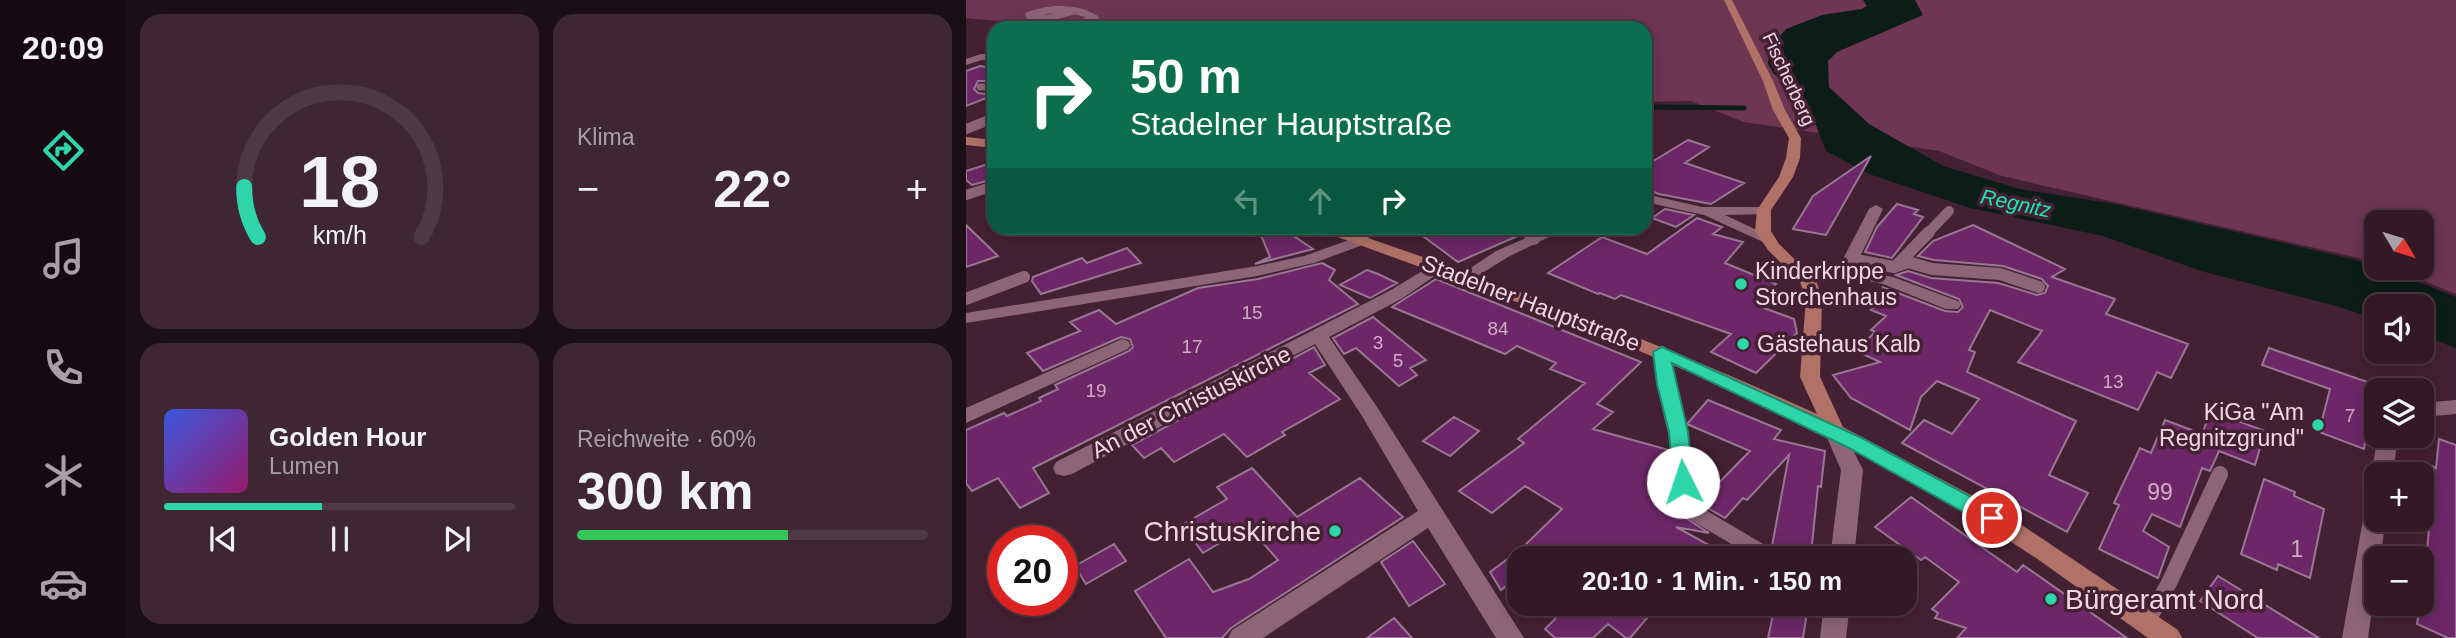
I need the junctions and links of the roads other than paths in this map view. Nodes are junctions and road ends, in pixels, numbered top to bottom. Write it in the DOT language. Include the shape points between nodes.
graph roads {
  1 [pos="1728,0"];
  2 [pos="1074,11"];
  3 [pos="1086,21"];
  4 [pos="987,56"];
  5 [pos="966,62"];
  6 [pos="980,87"];
  7 [pos="987,87"];
  8 [pos="987,121"];
  9 [pos="966,129"];
  10 [pos="966,141"];
  11 [pos="987,143"];
  12 [pos="987,188"];
  13 [pos="966,195"];
  14 [pos="1652,200"];
  15 [pos="1877,209"];
  16 [pos="1764,210"];
  17 [pos="1702,211"];
  18 [pos="1949,211"];
  19 [pos="1348,235"];
  20 [pos="1526,235"];
  21 [pos="1768,239"];
  22 [pos="1363,240"];
  23 [pos="1852,266"];
  24 [pos="1437,267"];
  25 [pos="1896,267"];
  26 [pos="1465,276"];
  27 [pos="1024,277"];
  28 [pos="1808,279"];
  29 [pos="2039,287"];
  30 [pos="966,299"];
  31 [pos="1952,305"];
  32 [pos="966,318"];
  33 [pos="1319,336"];
  34 [pos="1122,345"];
  35 [pos="1662,352"];
  36 [pos="2456,407"];
  37 [pos="2434,409"];
  38 [pos="966,415"];
  39 [pos="1835,433"];
  40 [pos="1064,468"];
  41 [pos="2220,474"];
  42 [pos="1431,514"];
  43 [pos="2373,532"];
  44 [pos="1751,546"];
  45 [pos="1843,546"];
  46 [pos="1836,616"];
  47 [pos="2147,622"];
  48 [pos="2361,635"];
  49 [pos="1241,638"];
  50 [pos="1511,638"];
  51 [pos="1833,638"];
  52 [pos="2169,638"];
  1 -- 16 [label="main road, Fischerberg" via="1795,138 1786,177"];
  2 -- 2 [label="lane" via="1048,9 1029,15 1031,19 1049,18"];
  2 -- 3 [label="lane" via="1095,18"];
  4 -- 5 [label="street"];
  6 -- 7 [label="lane"];
  8 -- 9 [label="lane"];
  10 -- 11 [label="main road"];
  12 -- 13 [label="lane"];
  14 -- 17 [label="street"];
  15 -- 23 [label="street"];
  16 -- 17 [label="street"];
  16 -- 21 [label="main road" via="1763,231"];
  17 -- 21 [label="street"];
  18 -- 25 [label="lane"];
  19 -- 22 [label="main road, Stadelner Hauptstraße"];
  20 -- 26 [label="street"];
  21 -- 28 [label="main road"];
  22 -- 24 [label="main road, Stadelner Hauptstraße"];
  22 -- 32 [label="street" via="1308,260 1257,271"];
  23 -- 25 [label="lane"];
  23 -- 28 [label="street"];
  23 -- 31 [label="street"];
  24 -- 26 [label="main road, Stadelner Hauptstraße"];
  24 -- 33 [label="street, An der Christuskirche"];
  25 -- 29 [label="lane" via="1908,262 1932,269 2000,274"];
  26 -- 35 [label="main road, Stadelner Hauptstraße"];
  27 -- 30 [label="lane"];
  28 -- 39 [label="main road" via="1814,298 1810,377"];
  33 -- 40 [label="street, An der Christuskirche"];
  33 -- 42 [label="street"];
  34 -- 38 [label="street"];
  35 -- 39 [label="main road, Stadelner Hauptstraße"];
  35 -- 44 [label="lane" via="1680,445 1683,506"];
  36 -- 37 [label="street"];
  39 -- 45 [label="street" via="1852,470"];
  39 -- 47 [label="main road, Stadelner Hauptstraße" via="1968,503"];
  41 -- 47 [label="lane"];
  42 -- 49 [label="street"];
  42 -- 50 [label="street"];
  43 -- 48 [label="street"];
  46 -- 51 [label="street"];
  47 -- 52 [label="main road, Stadelner Hauptstraße"];
}
